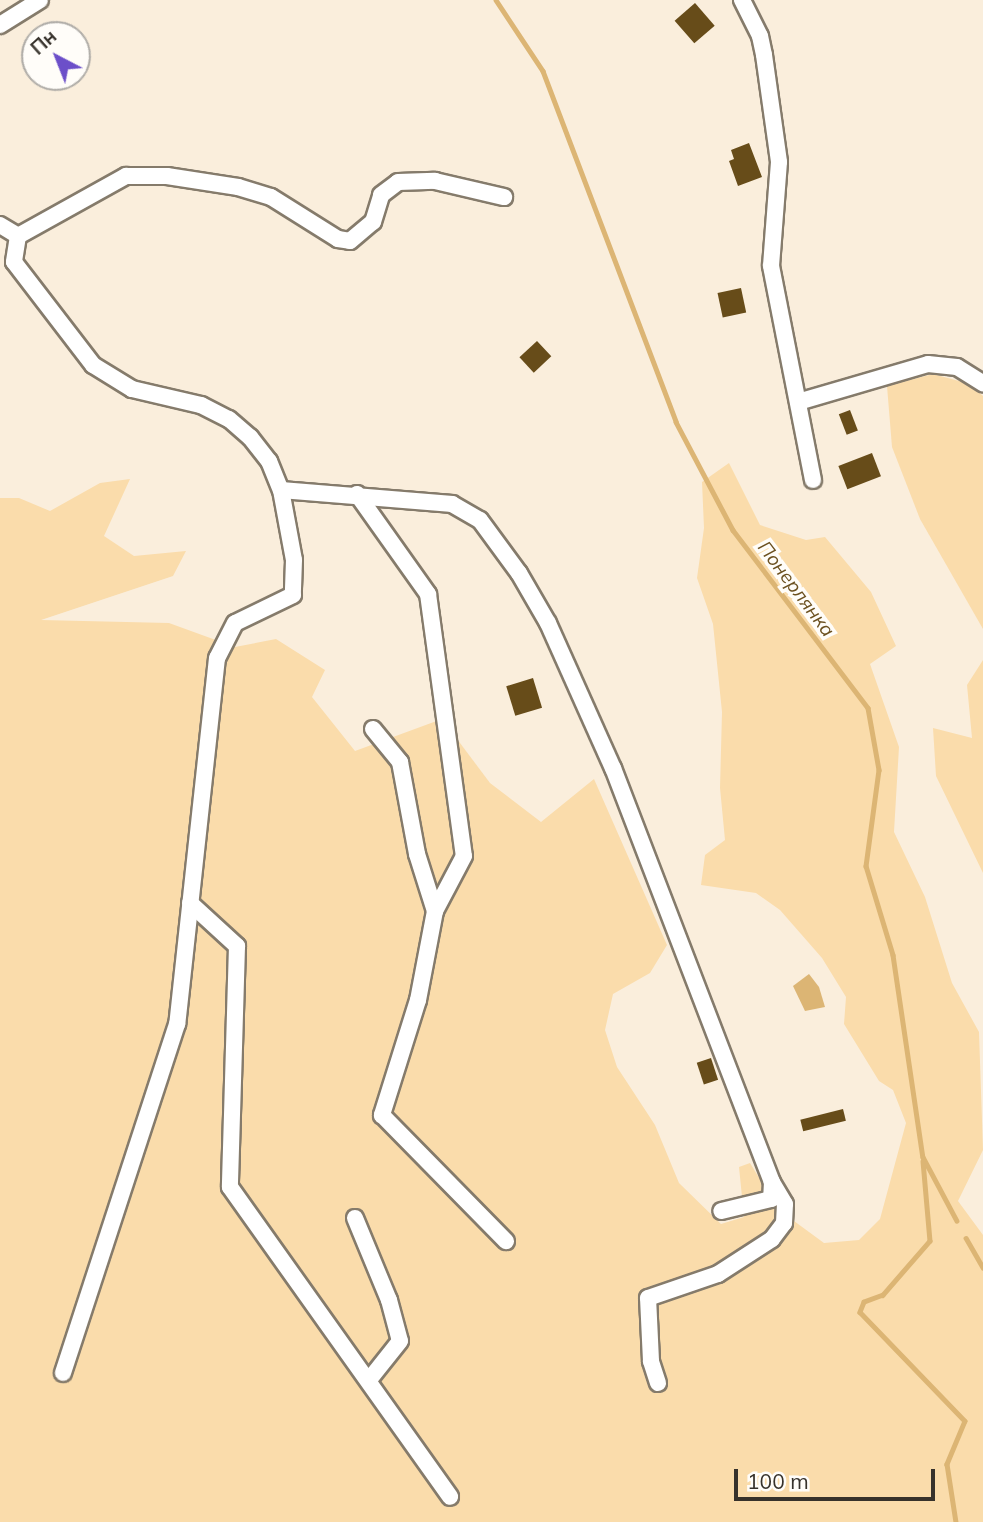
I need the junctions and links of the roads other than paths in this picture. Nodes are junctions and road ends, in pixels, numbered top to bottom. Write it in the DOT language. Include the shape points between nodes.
graph roads {
  1 [pos="40,0"];
  2 [pos="741,0"];
  3 [pos="0,25"];
  4 [pos="504,197"];
  5 [pos="0,225"];
  6 [pos="18,236"];
  7 [pos="983,383"];
  8 [pos="798,402"];
  9 [pos="813,480"];
  10 [pos="281,491"];
  11 [pos="357,494"];
  12 [pos="373,729"];
  13 [pos="190,904"];
  14 [pos="435,911"];
  15 [pos="772,1182"];
  16 [pos="721,1211"];
  17 [pos="355,1218"];
  18 [pos="506,1241"];
  19 [pos="63,1373"];
  20 [pos="369,1380"];
  21 [pos="658,1383"];
  22 [pos="450,1497"];
  1 -- 3 [label="street"];
  2 -- 8 [label="street" via="760,36 779,162 771,267"];
  4 -- 6 [label="street" via="435,181 398,182 381,195 373,222 350,241 338,239 271,197 238,187 167,176 126,176"];
  5 -- 6 [label="street"];
  6 -- 10 [label="street" via="14,262 93,365 132,388 167,394 229,419 269,461"];
  7 -- 8 [label="street" via="957,367 928,365"];
  8 -- 9 [label="street" via="795,408"];
  10 -- 11 [label="street"];
  10 -- 13 [label="street" via="290,524 293,594 235,623 217,657"];
  11 -- 14 [label="street" via="428,594 464,856"];
  11 -- 15 [label="street" via="431,500 469,510 519,573 548,623 613,768"];
  12 -- 14 [label="street" via="400,762 417,854"];
  13 -- 19 [label="street" via="177,1024"];
  13 -- 20 [label="street" via="237,946 230,1187"];
  14 -- 18 [label="street" via="418,1000 382,1115"];
  15 -- 16 [label="street" via="771,1199"];
  15 -- 21 [label="street" via="785,1203 784,1223 772,1239 718,1274 648,1298 651,1361"];
  17 -- 20 [label="street" via="389,1300 400,1342"];
  20 -- 22 [label="street"];
}
